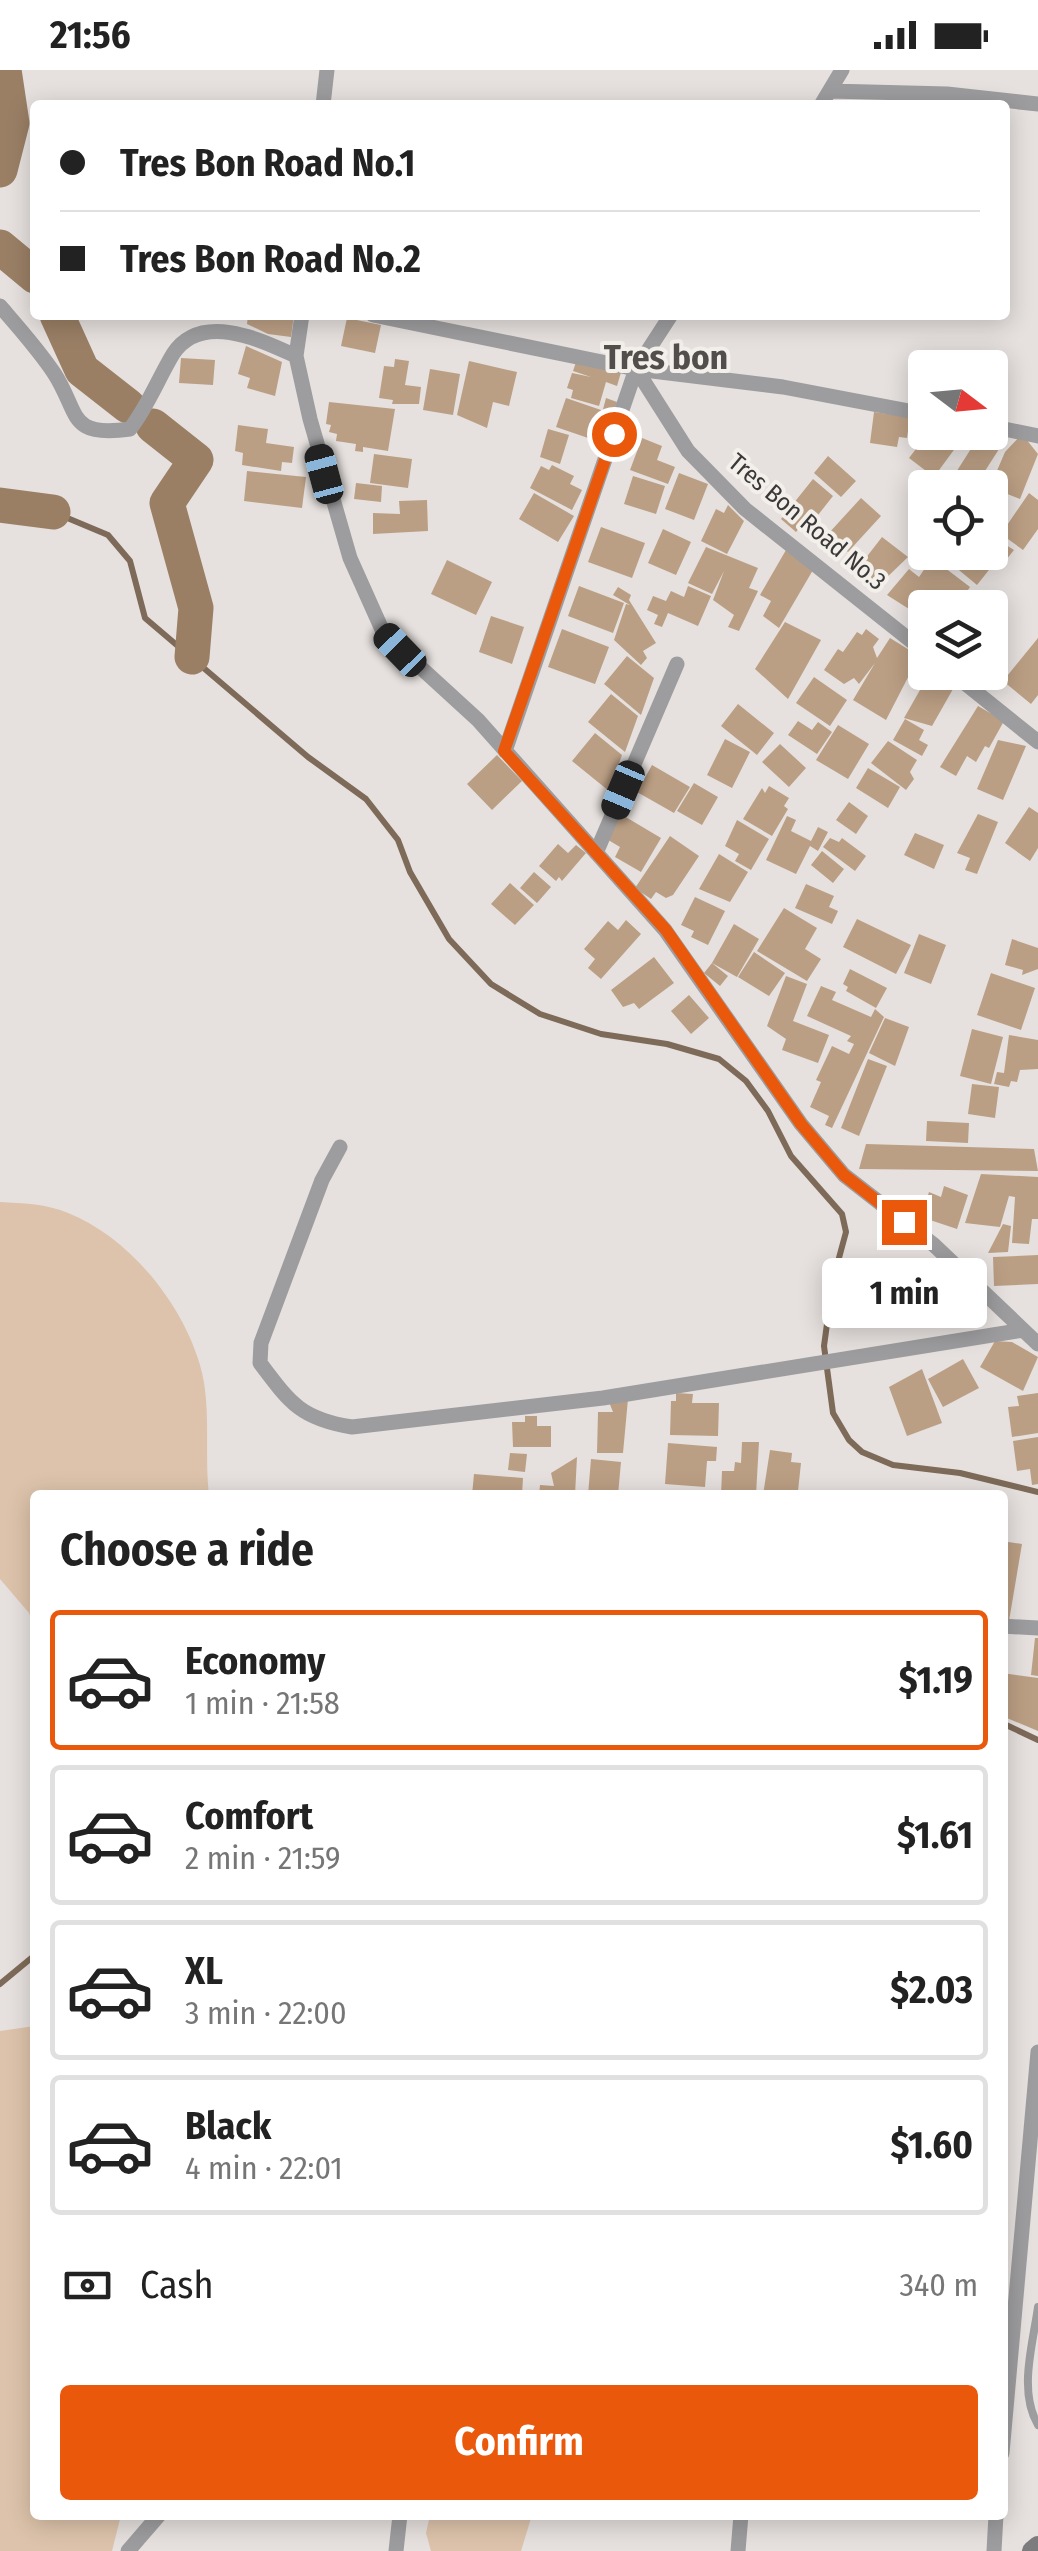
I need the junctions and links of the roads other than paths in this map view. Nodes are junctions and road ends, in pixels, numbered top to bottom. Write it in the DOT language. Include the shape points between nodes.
graph roads {
  1 [pos="326,70"];
  2 [pos="842,70"];
  3 [pos="826,98"];
  4 [pos="323,100"];
  5 [pos="1002,100"];
  6 [pos="1010,101"];
  7 [pos="1038,104"];
  8 [pos="0,306"];
  9 [pos="301,320"];
  10 [pos="397,320"];
  11 [pos="668,320"];
  12 [pos="296,356"];
  13 [pos="636,369"];
  14 [pos="908,411"];
  15 [pos="1008,430"];
  16 [pos="1038,436"];
  17 [pos="908,638"];
  18 [pos="677,664"];
  19 [pos="973,690"];
  20 [pos="1038,742"];
  21 [pos="504,751"];
  22 [pos="596,854"];
  23 [pos="340,1147"];
  24 [pos="1023,1330"];
  25 [pos="1038,1344"];
  26 [pos="1008,1626"];
  27 [pos="1038,1628"];
  28 [pos="1038,2052"];
  29 [pos="1038,2307"];
  30 [pos="1008,2386"];
  31 [pos="1038,2426"];
  32 [pos="155,2520"];
  33 [pos="399,2520"];
  34 [pos="741,2520"];
  35 [pos="996,2520"];
  36 [pos="1038,2546"];
  37 [pos="128,2551"];
  38 [pos="396,2551"];
  39 [pos="738,2551"];
  40 [pos="994,2551"];
  41 [pos="1032,2551"];
  1 -- 4 [label="street"];
  2 -- 3 [label="street"];
  3 -- 5 [label="street" via="947,94"];
  6 -- 7 [label="street"];
  8 -- 12 [label="street" via="56,377 70,413 89,428 130,430 175,350 200,333 254,338"];
  9 -- 12 [label="street"];
  10 -- 13 [label="street"];
  11 -- 13 [label="street"];
  12 -- 21 [label="street" via="331,501 384,634"];
  13 -- 14 [label="street"];
  13 -- 17 [label="street, Tres Bon Road No.3" via="688,451 745,509"];
  13 -- 21 [label="street"];
  15 -- 16 [label="street"];
  18 -- 22 [label="street"];
  19 -- 20 [label="street"];
  21 -- 22 [label="street"];
  22 -- 24 [label="street" via="672,938 844,1175 934,1245"];
  23 -- 24 [label="street" via="322,1180 260,1362 315,1421 352,1427 603,1398"];
  24 -- 25 [label="street"];
  26 -- 27 [label="street"];
  28 -- 30 [label="street"];
  29 -- 31 [label="lane" via="1028,2388"];
  32 -- 37 [label="street"];
  33 -- 38 [label="street"];
  34 -- 39 [label="street"];
  35 -- 40 [label="street"];
  36 -- 41 [label="street"];
}
